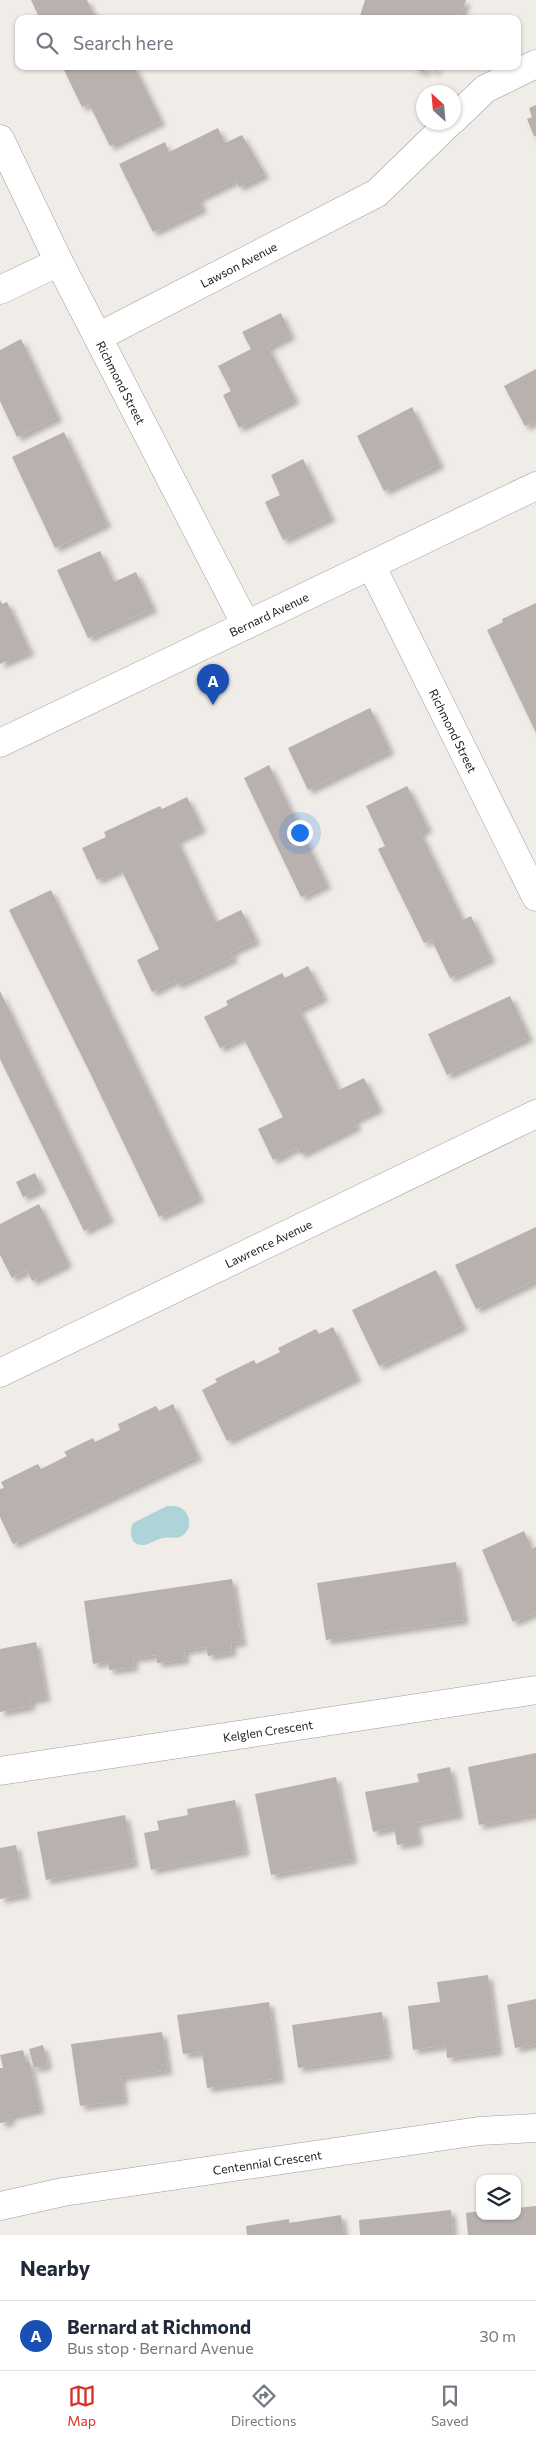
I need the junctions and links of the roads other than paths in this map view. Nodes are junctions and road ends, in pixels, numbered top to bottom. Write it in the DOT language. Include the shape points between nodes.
graph roads {
  1 [pos="536,64"];
  2 [pos="461,112"];
  3 [pos="442,130"];
  4 [pos="0,139"];
  5 [pos="59,262"];
  6 [pos="0,290"];
  7 [pos="98,337"];
  8 [pos="536,486"];
  9 [pos="371,565"];
  10 [pos="246,625"];
  11 [pos="0,743"];
  12 [pos="536,897"];
  13 [pos="536,1114"];
  14 [pos="0,1374"];
  15 [pos="536,1690"];
  16 [pos="0,1771"];
  17 [pos="536,2128"];
  18 [pos="0,2206"];
  1 -- 2 [label="street" via="485,89"];
  3 -- 7 [label="street, Lawson Avenue" via="377,193"];
  4 -- 5 [label="street, Richmond Street"];
  5 -- 6 [label="street"];
  5 -- 7 [label="street, Richmond Street"];
  7 -- 10 [label="street, Richmond Street"];
  8 -- 9 [label="street, Bernard Avenue"];
  9 -- 10 [label="street, Bernard Avenue"];
  9 -- 12 [label="street, Richmond Street"];
  10 -- 11 [label="street, Bernard Avenue"];
  13 -- 14 [label="street, Lawrence Avenue"];
  15 -- 16 [label="street, Kelglen Crescent"];
  17 -- 18 [label="street, Centennial Crescent" via="469,2132 63,2192"];
}
